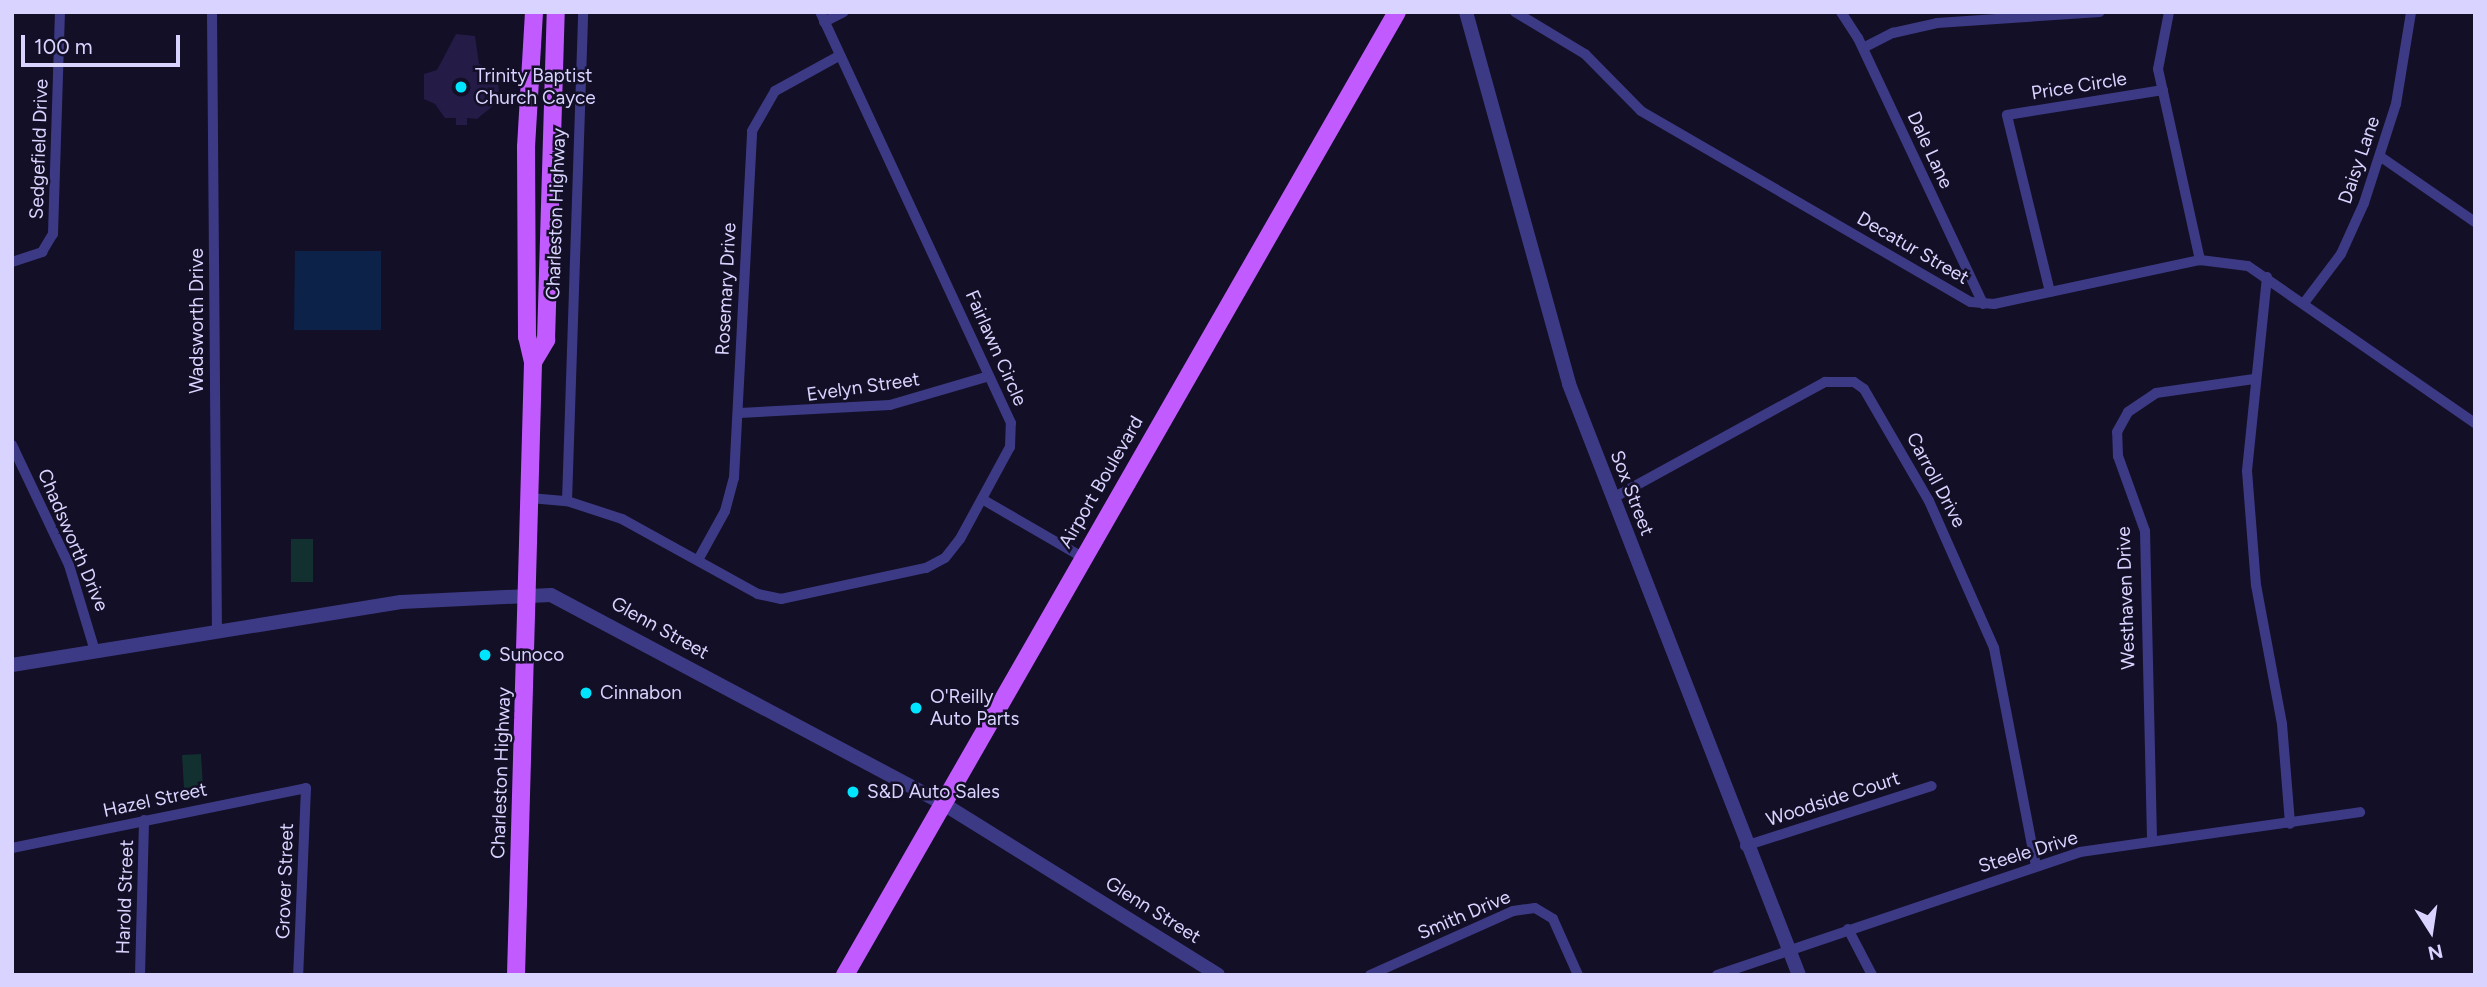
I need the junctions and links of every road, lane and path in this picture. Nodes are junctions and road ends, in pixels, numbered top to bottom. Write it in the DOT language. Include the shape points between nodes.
graph roads {
  1 [pos="60,12"];
  2 [pos="212,12"];
  3 [pos="534,12"];
  4 [pos="556,12"];
  5 [pos="583,12"];
  6 [pos="845,12"];
  7 [pos="1397,12"];
  8 [pos="1466,12"];
  9 [pos="1515,12"];
  10 [pos="1841,12"];
  11 [pos="2100,12"];
  12 [pos="2169,12"];
  13 [pos="2411,12"];
  14 [pos="822,17"];
  15 [pos="1863,48"];
  16 [pos="839,56"];
  17 [pos="2163,90"];
  18 [pos="2381,157"];
  19 [pos="2475,222"];
  20 [pos="2200,260"];
  21 [pos="12,262"];
  22 [pos="2267,277"];
  23 [pos="2050,292"];
  24 [pos="2304,303"];
  25 [pos="1983,304"];
  26 [pos="533,362"];
  27 [pos="989,376"];
  28 [pos="2254,379"];
  29 [pos="739,414"];
  30 [pos="2475,423"];
  31 [pos="12,445"];
  32 [pos="530,498"];
  33 [pos="1613,498"];
  34 [pos="982,499"];
  35 [pos="567,500"];
  36 [pos="1082,557"];
  37 [pos="698,560"];
  38 [pos="528,592"];
  39 [pos="217,630"];
  40 [pos="95,651"];
  41 [pos="12,665"];
  42 [pos="1932,786"];
  43 [pos="306,788"];
  44 [pos="942,803"];
  45 [pos="2360,812"];
  46 [pos="144,820"];
  47 [pos="2290,824"];
  48 [pos="2151,839"];
  49 [pos="1745,846"];
  50 [pos="12,848"];
  51 [pos="2036,866"];
  52 [pos="1848,929"];
  53 [pos="1785,949"];
  54 [pos="140,975"];
  55 [pos="299,975"];
  56 [pos="516,975"];
  57 [pos="845,975"];
  58 [pos="1219,975"];
  59 [pos="1370,975"];
  60 [pos="1578,975"];
  61 [pos="1717,975"];
  62 [pos="1799,975"];
  63 [pos="1872,975"];
  1 -- 21 [label="street, Sedgefield Drive" via="53,234 42,252"];
  2 -- 39 [label="street, Wadsworth Drive"];
  3 -- 26 [label="main road, Charleston Highway" via="526,147 527,337"];
  4 -- 26 [label="main road, Charleston Highway" via="546,340"];
  5 -- 35 [label="street, Charleston Highway"];
  6 -- 14 [label="street"];
  7 -- 36 [label="main road, Airport Boulevard"];
  8 -- 33 [label="street, Sox Street" via="1554,340"];
  9 -- 25 [label="street, Decatur Street" via="1586,54 1641,111 1961,297"];
  10 -- 15 [label="street, Dale Lane"];
  11 -- 15 [label="street" via="1937,23 1893,33"];
  12 -- 17 [label="street" via="2158,69"];
  13 -- 18 [label="street, Daisy Lane"];
  14 -- 16 [label="street, Fairlawn Circle"];
  15 -- 25 [label="street, Dale Lane"];
  16 -- 27 [label="street, Fairlawn Circle"];
  16 -- 29 [label="street, Rosemary Drive" via="775,91 752,131"];
  17 -- 20 [label="street"];
  17 -- 23 [label="street, Price Circle" via="2007,115"];
  18 -- 19 [label="street"];
  18 -- 24 [label="street, Daisy Lane" via="2341,254"];
  20 -- 22 [label="street, Decatur Street" via="2248,266"];
  20 -- 23 [label="street, Decatur Street"];
  22 -- 24 [label="street, Decatur Street"];
  22 -- 28 [label="street"];
  23 -- 25 [label="street, Decatur Street"];
  24 -- 30 [label="street, Decatur Street"];
  26 -- 32 [label="main road, Charleston Highway"];
  27 -- 29 [label="street, Evelyn Street" via="890,405"];
  27 -- 34 [label="street, Fairlawn Circle" via="1013,436"];
  28 -- 47 [label="street" via="2249,496 2261,620 2282,724"];
  28 -- 48 [label="street, Westhaven Drive" via="2156,393 2128,412 2118,432 2118,456 2145,531"];
  29 -- 37 [label="street, Rosemary Drive" via="729,500"];
  31 -- 40 [label="street, Chadsworth Drive" via="68,565"];
  32 -- 35 [label="street, Fairlawn Circle"];
  32 -- 38 [label="main road, Charleston Highway"];
  33 -- 49 [label="street, Sox Street"];
  33 -- 51 [label="street, Carroll Drive" via="1825,382 1854,382 1864,389 1929,501 1994,648"];
  34 -- 36 [label="street"];
  34 -- 37 [label="street, Fairlawn Circle" via="945,558 848,588 792,599 769,597"];
  35 -- 37 [label="street, Fairlawn Circle" via="622,519"];
  36 -- 44 [label="main road, Airport Boulevard"];
  38 -- 39 [label="street, Glenn Street" via="401,602"];
  38 -- 44 [label="street, Glenn Street" via="581,607"];
  38 -- 56 [label="main road, Charleston Highway"];
  39 -- 40 [label="street, Glenn Street"];
  40 -- 41 [label="street, Glenn Street"];
  42 -- 49 [label="street, Woodside Court"];
  43 -- 46 [label="street, Hazel Street"];
  43 -- 55 [label="street, Grover Street"];
  44 -- 57 [label="main road, Airport Boulevard"];
  44 -- 58 [label="street, Glenn Street"];
  45 -- 47 [label="street, Steele Drive"];
  46 -- 50 [label="street, Hazel Street"];
  46 -- 54 [label="street, Harold Street"];
  47 -- 48 [label="street, Steele Drive"];
  48 -- 51 [label="street, Steele Drive"];
  49 -- 53 [label="street, Sox Street"];
  51 -- 52 [label="street, Steele Drive"];
  52 -- 53 [label="street, Steele Drive"];
  52 -- 63 [label="street"];
  53 -- 61 [label="street, Steele Drive"];
  53 -- 62 [label="street, Sox Street"];
  59 -- 60 [label="street, Smith Drive" via="1524,908 1553,919"];
}
